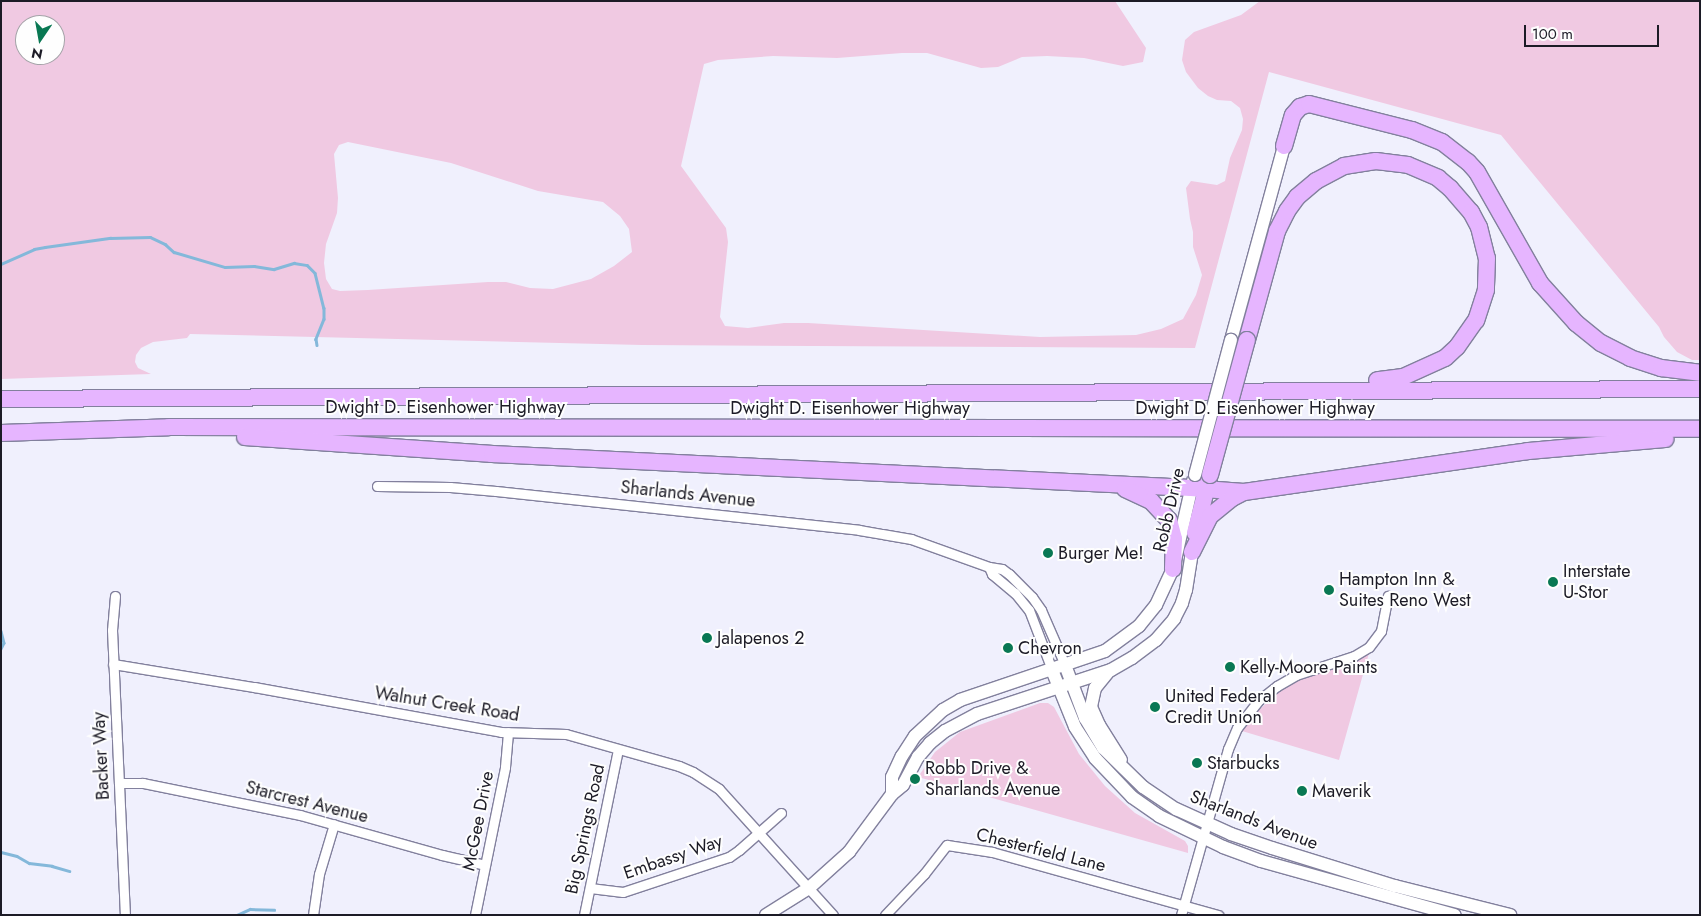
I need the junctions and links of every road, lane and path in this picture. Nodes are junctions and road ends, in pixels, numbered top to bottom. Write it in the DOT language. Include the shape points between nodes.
graph roads {
  1 [pos="1284,146"];
  2 [pos="1239,340"];
  3 [pos="1700,373"];
  4 [pos="1700,389"];
  5 [pos="1171,391"];
  6 [pos="1,399"];
  7 [pos="169,427"];
  8 [pos="1700,429"];
  9 [pos="1,433"];
  10 [pos="1700,434"];
  11 [pos="1201,481"];
  12 [pos="1096,484"];
  13 [pos="377,486"];
  14 [pos="1244,492"];
  15 [pos="1192,552"];
  16 [pos="989,567"];
  17 [pos="1173,569"];
  18 [pos="115,596"];
  19 [pos="1388,596"];
  20 [pos="113,664"];
  21 [pos="1065,665"];
  22 [pos="1052,670"];
  23 [pos="1110,670"];
  24 [pos="1071,683"];
  25 [pos="1058,687"];
  26 [pos="508,732"];
  27 [pos="618,749"];
  28 [pos="1132,777"];
  29 [pos="118,783"];
  30 [pos="892,794"];
  31 [pos="781,813"];
  32 [pos="334,824"];
  33 [pos="1208,824"];
  34 [pos="759,832"];
  35 [pos="1204,838"];
  36 [pos="485,865"];
  37 [pos="590,888"];
  38 [pos="809,888"];
  39 [pos="1183,905"];
  40 [pos="125,915"];
  41 [pos="314,915"];
  42 [pos="475,915"];
  43 [pos="584,915"];
  44 [pos="766,915"];
  45 [pos="833,915"];
  46 [pos="885,915"];
  47 [pos="1181,915"];
  48 [pos="1218,915"];
  49 [pos="1455,915"];
  50 [pos="1510,915"];
  1 -- 2 [label="main road"];
  1 -- 3 [label="highway" via="1293,115 1300,107 1309,104 1412,130 1442,142 1481,177 1540,283 1576,323 1601,343 1630,358 1661,368"];
  2 -- 5 [label="highway" via="1283,218 1303,191 1330,172 1344,166 1376,161 1408,165 1438,178 1450,188 1471,212 1479,227 1487,258 1486,290 1476,320 1467,334 1434,364 1403,377 1384,380 1198,382"];
  2 -- 11 [label="highway, bridge"];
  4 -- 5 [label="highway, Dwight D. Eisenhower Highway"];
  5 -- 6 [label="highway, Dwight D. Eisenhower Highway"];
  7 -- 8 [label="highway, Dwight D. Eisenhower Highway"];
  7 -- 9 [label="highway, Dwight D. Eisenhower Highway"];
  7 -- 12 [label="highway" via="244,437 492,454"];
  10 -- 14 [label="highway" via="1688,438 1528,451"];
  11 -- 12 [label="highway"];
  11 -- 14 [label="highway"];
  11 -- 15 [label="highway"];
  11 -- 17 [label="main road, Robb Drive"];
  12 -- 17 [label="highway" via="1143,496 1158,507 1172,529 1175,546"];
  13 -- 16 [label="street, Sharlands Avenue" via="496,491 860,530 924,543"];
  14 -- 15 [label="highway" via="1210,516"];
  15 -- 23 [label="main road, Robb Drive" via="1186,590 1174,618 1156,640"];
  16 -- 21 [label="street, Sharlands Avenue" via="1002,569 1032,596 1048,623"];
  16 -- 22 [label="street, Sharlands Avenue" via="992,574 1029,610"];
  17 -- 21 [label="main road, Robb Drive" via="1156,606 1130,635 1105,651"];
  18 -- 20 [label="street, Backer Way"];
  19 -- 33 [label="street" via="1381,631 1370,647 1354,656 1288,679 1250,710 1232,738"];
  20 -- 26 [label="street, Walnut Creek Road"];
  20 -- 29 [label="street, Backer Way"];
  21 -- 22 [label="main road, Robb Drive"];
  21 -- 24 [label="main road, Sharlands Avenue"];
  22 -- 25 [label="main road, Sharlands Avenue"];
  22 -- 30 [label="main road, Robb Drive" via="960,700 935,715 902,756 892,777"];
  23 -- 24 [label="main road, Robb Drive"];
  23 -- 28 [label="main road" via="1095,688 1091,706 1098,726"];
  24 -- 25 [label="main road, Robb Drive"];
  24 -- 28 [label="main road, Sharlands Avenue" via="1098,741"];
  25 -- 30 [label="main road, Robb Drive" via="958,723 930,743 918,757 903,785"];
  25 -- 35 [label="main road, Sharlands Avenue" via="1085,743 1118,785 1159,816"];
  26 -- 27 [label="street, Walnut Creek Road" via="554,732"];
  26 -- 36 [label="street, McGee Drive" via="505,768"];
  27 -- 34 [label="street, Walnut Creek Road" via="679,766 707,780"];
  27 -- 37 [label="street, Big Springs Road"];
  28 -- 33 [label="main road, Sharlands Avenue" via="1165,802"];
  29 -- 32 [label="street, Starcrest Avenue" via="143,783"];
  29 -- 40 [label="street, Backer Way"];
  30 -- 38 [label="main road, Robb Drive" via="849,852"];
  31 -- 34 [label="street, Embassy Way"];
  32 -- 36 [label="street, Starcrest Avenue"];
  32 -- 41 [label="street" via="317,883"];
  33 -- 35 [label="street"];
  33 -- 50 [label="main road, Sharlands Avenue" via="1348,872"];
  34 -- 37 [label="street, Embassy Way" via="729,856 623,892"];
  34 -- 38 [label="street, Walnut Creek Road"];
  35 -- 39 [label="street"];
  35 -- 49 [label="main road, Sharlands Avenue" via="1278,866"];
  36 -- 42 [label="street, McGee Drive"];
  37 -- 43 [label="street, Big Springs Road"];
  38 -- 44 [label="main road, Robb Drive"];
  38 -- 45 [label="street, Walnut Creek Road"];
  39 -- 46 [label="street, Chesterfield Lane" via="992,852 947,845"];
  39 -- 47 [label="street"];
  39 -- 48 [label="street, Chesterfield Lane"];
}
